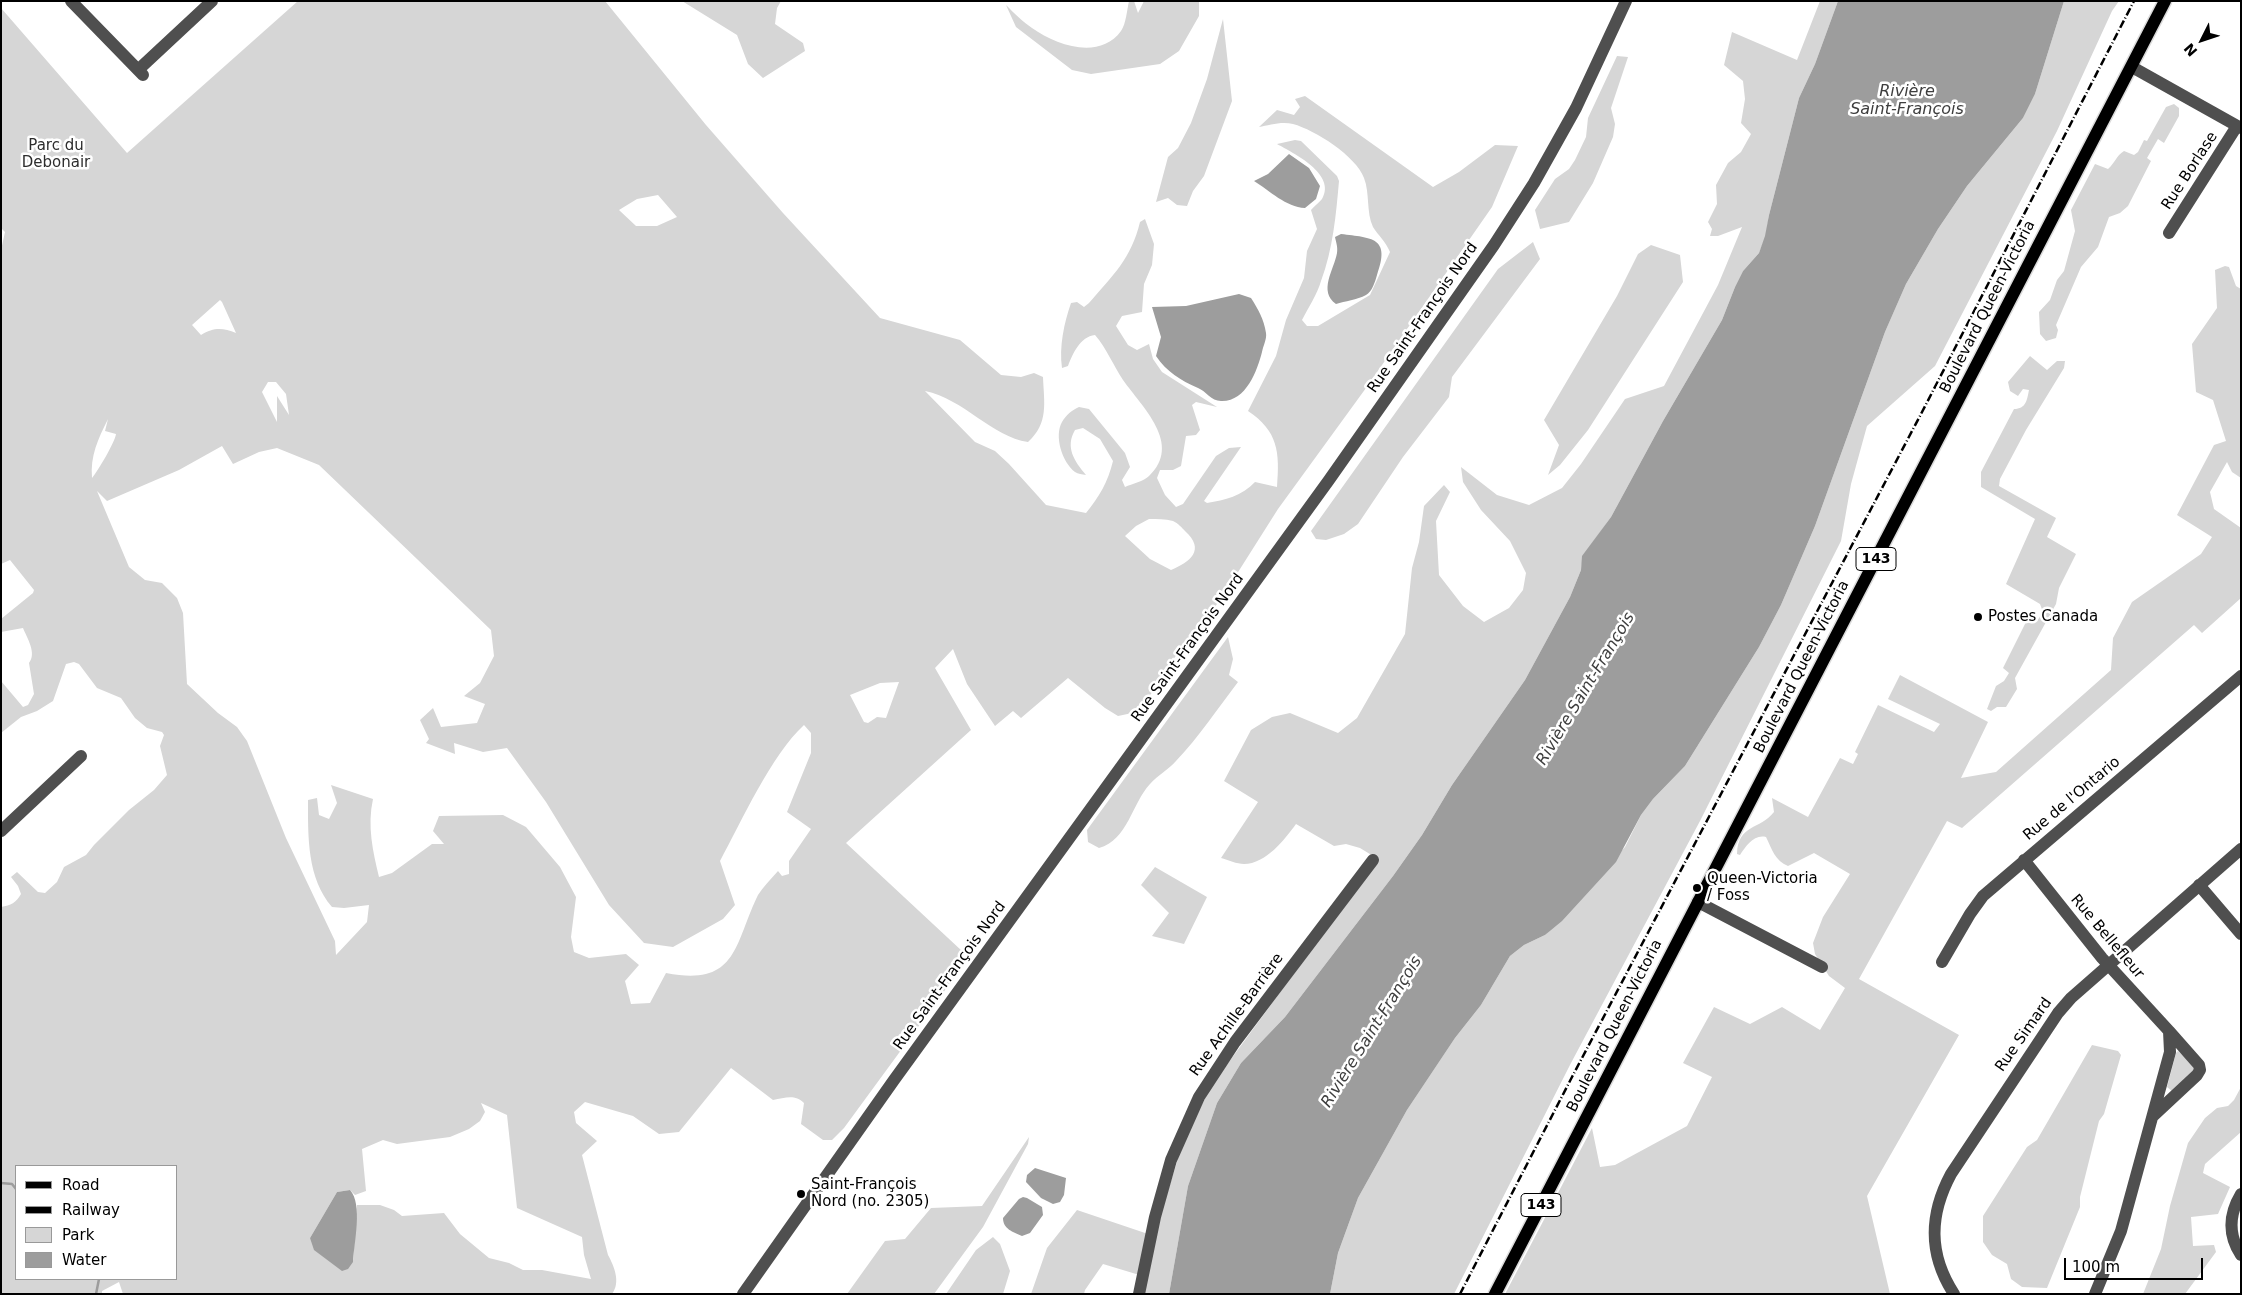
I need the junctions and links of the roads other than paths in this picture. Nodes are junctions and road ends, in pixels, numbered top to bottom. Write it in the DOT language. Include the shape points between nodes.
graph roads {
  1 [pos="70,1"];
  2 [pos="212,1"];
  3 [pos="1626,1"];
  4 [pos="2165,1"];
  5 [pos="2132,67"];
  6 [pos="2239,127"];
  7 [pos="2169,233"];
  8 [pos="2241,676"];
  9 [pos="81,756"];
  10 [pos="1,831"];
  11 [pos="2241,849"];
  12 [pos="1373,860"];
  13 [pos="2024,860"];
  14 [pos="2199,885"];
  15 [pos="1698,902"];
  16 [pos="2241,934"];
  17 [pos="1942,962"];
  18 [pos="2108,965"];
  19 [pos="1822,967"];
  20 [pos="2168,1031"];
  21 [pos="2153,1116"];
  22 [pos="2241,1194"];
  23 [pos="2241,1255"];
  24 [pos="743,1294"];
  25 [pos="1139,1294"];
  26 [pos="1495,1294"];
  27 [pos="1954,1294"];
  28 [pos="2095,1294"];
  1 -- 2 [label="street" via="140,72"];
  3 -- 24 [label="street, Rue Saint-François Nord" via="1576,108 1494,245 1329,480"];
  4 -- 5 [label="main road, Boulevard Queen-Victoria / 143"];
  5 -- 6 [label="street"];
  5 -- 15 [label="main road, Boulevard Queen-Victoria / 143"];
  6 -- 7 [label="street, Rue Borlase"];
  8 -- 13 [label="street, Rue de l'Ontario"];
  9 -- 10 [label="street"];
  11 -- 14 [label="street, Rue Simard"];
  12 -- 25 [label="street, Rue Achille-Barrière" via="1234,1042 1199,1097 1171,1160"];
  13 -- 17 [label="street, Rue de l'Ontario" via="1977,904"];
  13 -- 18 [label="street, Rue Bellefleur"];
  14 -- 16 [label="street"];
  14 -- 18 [label="street, Rue Simard"];
  15 -- 19 [label="street"];
  15 -- 26 [label="main road, Boulevard Queen-Victoria / 143"];
  18 -- 20 [label="street, Rue Bellefleur"];
  18 -- 27 [label="street, Rue Simard" via="2058,1013 1940,1194 1934,1235 1942,1273"];
  20 -- 21 [label="street" via="2170,1052"];
  20 -- 21 [label="street, Rue Bellefleur" via="2200,1070"];
  21 -- 28 [label="street" via="2121,1232"];
  22 -- 23 [label="street" via="2231,1224"];
}
